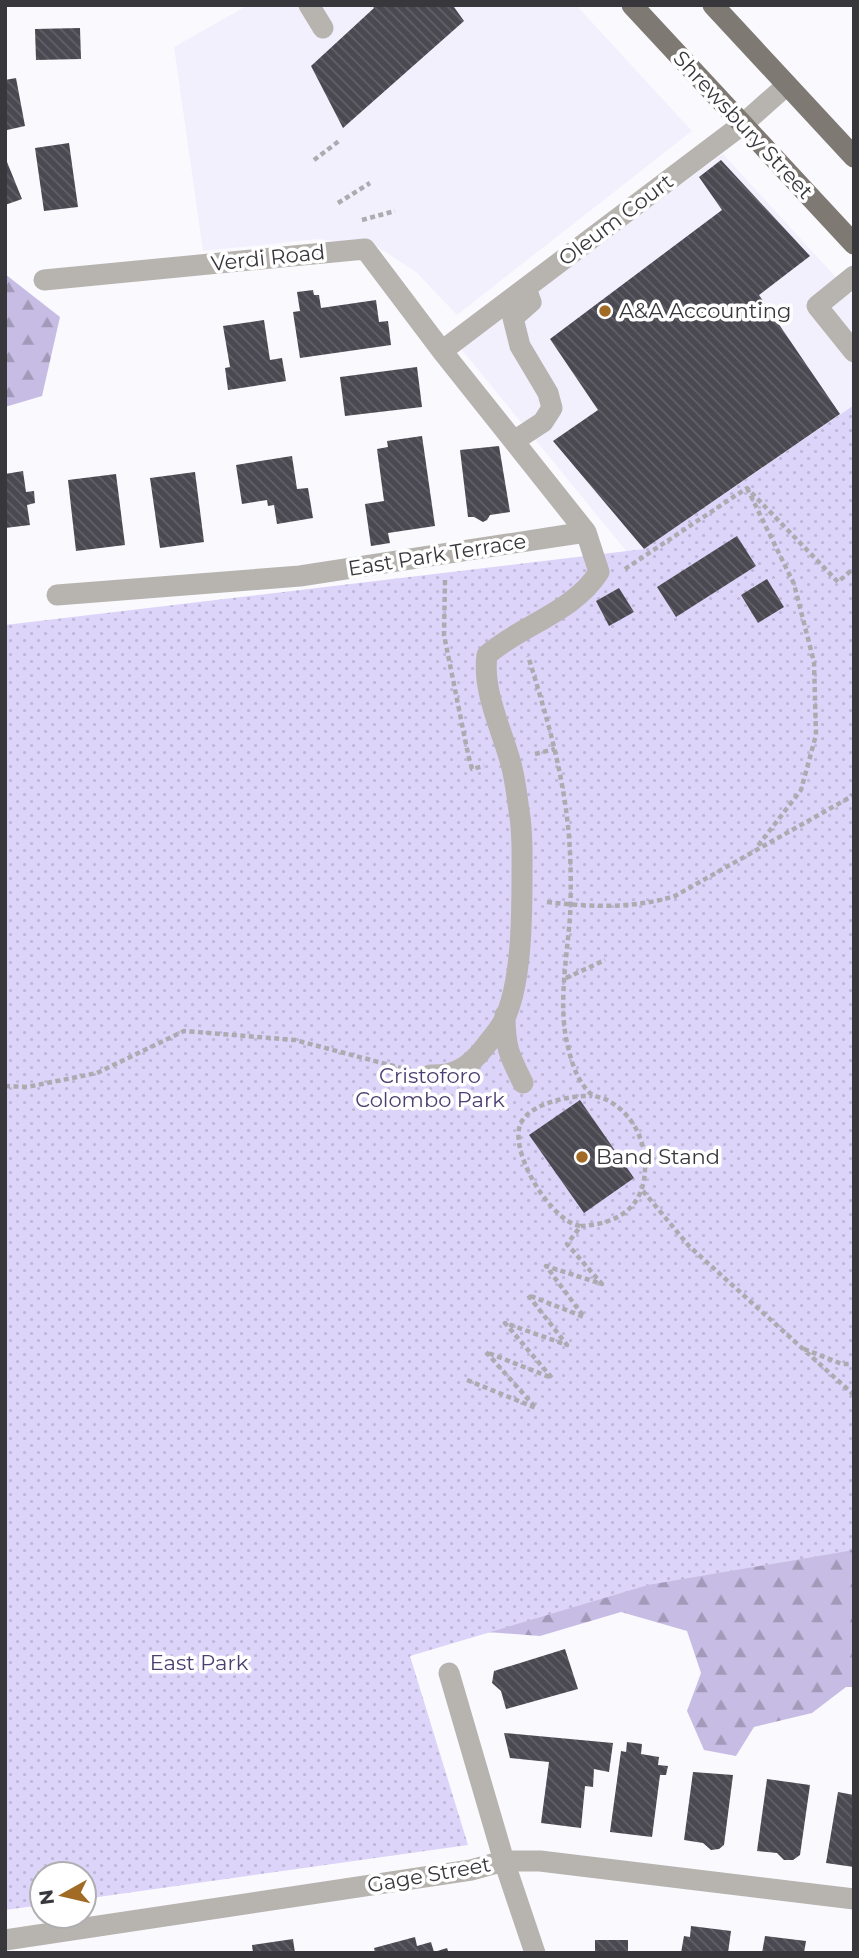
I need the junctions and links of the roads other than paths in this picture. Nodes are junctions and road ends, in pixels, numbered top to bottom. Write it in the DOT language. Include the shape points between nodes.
graph roads {
  1 [pos="309,5"];
  2 [pos="632,5"];
  3 [pos="713,5"];
  4 [pos="323,28"];
  5 [pos="787,85"];
  6 [pos="743,124"];
  7 [pos="854,157"];
  8 [pos="854,244"];
  9 [pos="854,276"];
  10 [pos="44,280"];
  11 [pos="526,288"];
  12 [pos="442,351"];
  13 [pos="854,352"];
  14 [pos="514,441"];
  15 [pos="586,532"];
  16 [pos="57,595"];
  17 [pos="505,1015"];
  18 [pos="430,1075"];
  19 [pos="523,1083"];
  20 [pos="449,1673"];
  21 [pos="504,1861"];
  22 [pos="854,1899"];
  23 [pos="5,1940"];
  24 [pos="535,1953"];
  1 -- 4 [label="street"];
  2 -- 6 [label="main road, Shrewsbury Street"];
  3 -- 5 [label="main road"];
  5 -- 6 [label="street, Oleum Court"];
  5 -- 7 [label="main road"];
  6 -- 8 [label="main road, Shrewsbury Street"];
  6 -- 11 [label="street, Oleum Court"];
  9 -- 13 [label="street" via="817,306"];
  10 -- 12 [label="street, Verdi Road" via="365,248"];
  11 -- 12 [label="street, Oleum Court"];
  11 -- 14 [label="street" via="531,302 513,318 520,345 552,408 543,422"];
  12 -- 14 [label="street"];
  14 -- 15 [label="street"];
  15 -- 16 [label="street, East Park Terrace" via="300,576"];
  15 -- 17 [label="street" via="599,572 590,587 487,655 487,682 512,766 520,812 522,921"];
  17 -- 18 [label="street" via="470,1062 445,1076"];
  17 -- 19 [label="street" via="506,1044"];
  20 -- 21 [label="street"];
  21 -- 22 [label="street, Gage Street" via="540,1861"];
  21 -- 23 [label="street, Gage Street" via="471,1870"];
  21 -- 24 [label="street"];
}
